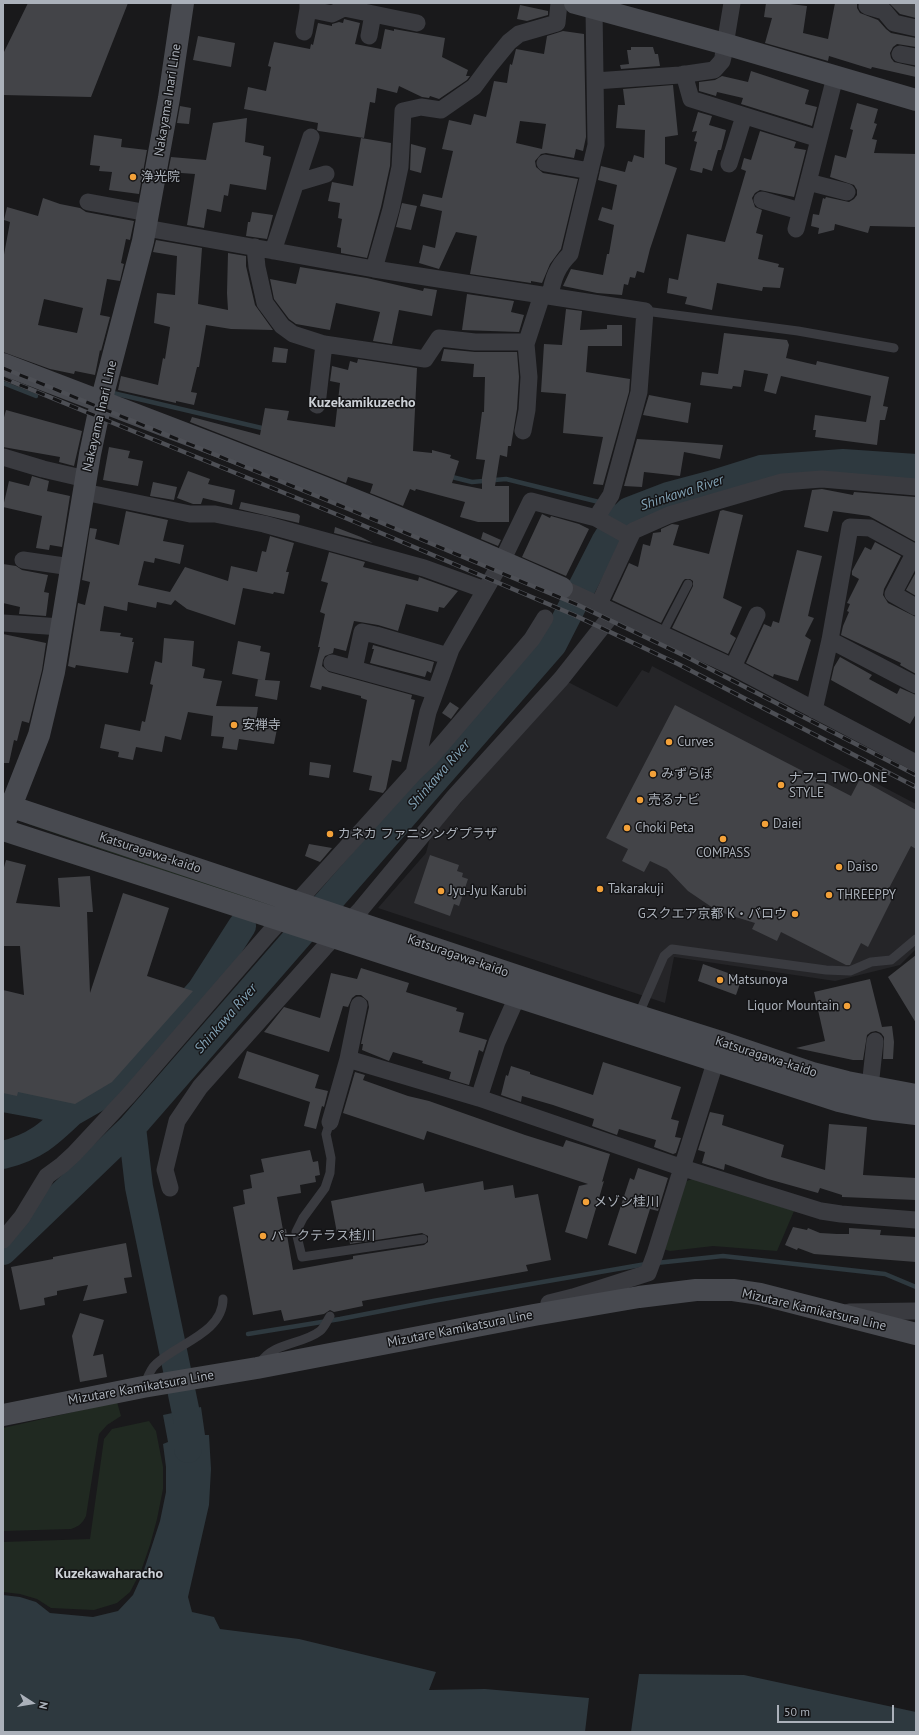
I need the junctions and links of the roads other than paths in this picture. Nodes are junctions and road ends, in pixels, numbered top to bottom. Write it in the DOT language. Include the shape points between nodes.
graph roads {
  1 [pos="183,3"];
  2 [pos="559,3"];
  3 [pos="732,3"];
  4 [pos="868,3"];
  5 [pos="308,6"];
  6 [pos="585,6"];
  7 [pos="373,14"];
  8 [pos="417,23"];
  9 [pos="916,28"];
  10 [pos="304,32"];
  11 [pos="369,36"];
  12 [pos="725,44"];
  13 [pos="684,74"];
  14 [pos="835,77"];
  15 [pos="595,81"];
  16 [pos="916,100"];
  17 [pos="744,116"];
  18 [pos="311,137"];
  19 [pos="819,139"];
  20 [pos="545,163"];
  21 [pos="729,164"];
  22 [pos="590,171"];
  23 [pos="326,174"];
  24 [pos="808,182"];
  25 [pos="296,183"];
  26 [pos="847,192"];
  27 [pos="762,200"];
  28 [pos="88,202"];
  29 [pos="800,211"];
  30 [pos="147,220"];
  31 [pos="796,229"];
  32 [pos="255,247"];
  33 [pos="273,250"];
  34 [pos="374,269"];
  35 [pos="546,295"];
  36 [pos="646,311"];
  37 [pos="324,344"];
  38 [pos="526,344"];
  39 [pos="894,348"];
  40 [pos="3,364"];
  41 [pos="102,402"];
  42 [pos="317,405"];
  43 [pos="523,431"];
  44 [pos="3,457"];
  45 [pos="85,485"];
  46 [pos="916,487"];
  47 [pos="597,519"];
  48 [pos="628,536"];
  49 [pos="916,552"];
  50 [pos="23,560"];
  51 [pos="502,561"];
  52 [pos="71,568"];
  53 [pos="688,584"];
  54 [pos="562,588"];
  55 [pos="485,590"];
  56 [pos="599,604"];
  57 [pos="916,607"];
  58 [pos="614,612"];
  59 [pos="757,615"];
  60 [pos="545,618"];
  61 [pos="3,623"];
  62 [pos="61,627"];
  63 [pos="662,634"];
  64 [pos="830,640"];
  65 [pos="448,656"];
  66 [pos="332,663"];
  67 [pos="733,667"];
  68 [pos="354,669"];
  69 [pos="916,685"];
  70 [pos="434,691"];
  71 [pos="814,710"];
  72 [pos="914,756"];
  73 [pos="414,773"];
  74 [pos="5,812"];
  75 [pos="3,830"];
  76 [pos="301,903"];
  77 [pos="347,918"];
  78 [pos="285,922"];
  79 [pos="330,936"];
  80 [pos="916,939"];
  81 [pos="517,996"];
  82 [pos="359,1004"];
  83 [pos="638,1016"];
  84 [pos="875,1041"];
  85 [pos="719,1051"];
  86 [pos="348,1059"];
  87 [pos="870,1087"];
  88 [pos="916,1095"];
  89 [pos="479,1098"];
  90 [pos="916,1114"];
  91 [pos="330,1122"];
  92 [pos="682,1168"];
  93 [pos="170,1188"];
  94 [pos="916,1220"];
  95 [pos="423,1238"];
  96 [pos="3,1240"];
  97 [pos="222,1299"];
  98 [pos="916,1311"];
  99 [pos="828,1312"];
  100 [pos="534,1315"];
  101 [pos="328,1320"];
  102 [pos="916,1334"];
  103 [pos="257,1368"];
  104 [pos="143,1387"];
  105 [pos="3,1415"];
  1 -- 30 [label="street, Nakayama Inari Line"];
  2 -- 34 [label="street" via="557,23 519,34 509,42 474,88 441,110 421,106 404,111 400,168"];
  3 -- 12 [label="street"];
  4 -- 9 [label="street" via="867,6 884,11 894,23"];
  5 -- 7 [label="street" via="332,14 344,8"];
  5 -- 10 [label="street"];
  6 -- 12 [label="street"];
  6 -- 15 [label="street"];
  7 -- 8 [label="street"];
  7 -- 11 [label="street"];
  12 -- 13 [label="street" via="722,61 714,70"];
  12 -- 14 [label="street"];
  13 -- 15 [label="street"];
  13 -- 17 [label="street" via="690,99"];
  14 -- 16 [label="street"];
  14 -- 19 [label="street"];
  15 -- 22 [label="street" via="596,145"];
  17 -- 19 [label="street"];
  17 -- 21 [label="street"];
  18 -- 25 [label="street"];
  19 -- 24 [label="street"];
  20 -- 22 [label="street"];
  22 -- 35 [label="street" via="570,254 560,264"];
  23 -- 25 [label="street"];
  24 -- 26 [label="street"];
  24 -- 29 [label="street"];
  25 -- 33 [label="street"];
  27 -- 29 [label="street"];
  28 -- 30 [label="street"];
  29 -- 31 [label="street"];
  30 -- 32 [label="street"];
  30 -- 41 [label="street, Nakayama Inari Line"];
  32 -- 33 [label="street"];
  32 -- 37 [label="street" via="265,303 272,314 293,334"];
  33 -- 34 [label="street"];
  34 -- 35 [label="street"];
  35 -- 36 [label="street"];
  35 -- 38 [label="street"];
  36 -- 39 [label="lane" via="798,331"];
  36 -- 47 [label="street" via="638,392 611,495"];
  37 -- 38 [label="street" via="425,359 438,338"];
  37 -- 42 [label="street"];
  38 -- 43 [label="street" via="529,377"];
  40 -- 41 [label="street"];
  41 -- 45 [label="street, Nakayama Inari Line"];
  41 -- 51 [label="street" via="288,472"];
  44 -- 45 [label="street"];
  45 -- 52 [label="street, Nakayama Inari Line"];
  45 -- 55 [label="street" via="190,514 215,514 264,524 424,568"];
  46 -- 48 [label="street" via="822,478 782,482 669,515 633,531"];
  47 -- 48 [label="street"];
  47 -- 51 [label="street" via="531,501"];
  48 -- 56 [label="street"];
  49 -- 57 [label="street" via="893,594"];
  49 -- 64 [label="street" via="870,528 850,528"];
  50 -- 52 [label="street"];
  51 -- 54 [label="street"];
  51 -- 55 [label="street"];
  52 -- 62 [label="street, Nakayama Inari Line"];
  53 -- 63 [label="lane"];
  54 -- 56 [label="street"];
  55 -- 65 [label="street"];
  56 -- 58 [label="street"];
  58 -- 63 [label="street"];
  58 -- 77 [label="street" via="561,679"];
  59 -- 67 [label="street"];
  60 -- 73 [label="street" via="532,639 431,757"];
  61 -- 62 [label="street"];
  62 -- 74 [label="street, Nakayama Inari Line" via="54,672 39,735"];
  63 -- 67 [label="street"];
  64 -- 69 [label="street"];
  64 -- 71 [label="street"];
  65 -- 68 [label="street" via="362,632"];
  65 -- 70 [label="street"];
  66 -- 68 [label="street"];
  67 -- 71 [label="street"];
  68 -- 70 [label="street"];
  70 -- 73 [label="street"];
  71 -- 72 [label="street"];
  73 -- 76 [label="street"];
  74 -- 76 [label="street, Katsuragawa-kaido"];
  75 -- 78 [label="street, Katsuragawa-kaido"];
  76 -- 77 [label="street, Katsuragawa-kaido"];
  76 -- 78 [label="street"];
  77 -- 79 [label="street"];
  77 -- 83 [label="street, Katsuragawa-kaido"];
  78 -- 79 [label="street, Katsuragawa-kaido"];
  78 -- 96 [label="street" via="130,1095 74,1154 46,1176 22,1217"];
  79 -- 81 [label="street, Katsuragawa-kaido"];
  79 -- 93 [label="street" via="324,948 200,1087 177,1121 165,1170"];
  80 -- 83 [label="lane" via="891,960 871,962 850,971 672,949 664,956"];
  81 -- 85 [label="street, Katsuragawa-kaido"];
  81 -- 89 [label="street" via="496,1042"];
  82 -- 86 [label="street"];
  83 -- 85 [label="street, Katsuragawa-kaido"];
  84 -- 87 [label="street"];
  85 -- 87 [label="street, Katsuragawa-kaido"];
  85 -- 90 [label="street, Katsuragawa-kaido" via="839,1101 874,1109"];
  85 -- 92 [label="street"];
  86 -- 89 [label="street"];
  86 -- 91 [label="street"];
  87 -- 88 [label="street, Katsuragawa-kaido"];
  89 -- 92 [label="street"];
  91 -- 95 [label="lane" via="326,1134 331,1158 330,1172 325,1188 296,1232 302,1257"];
  92 -- 94 [label="street" via="821,1211"];
  92 -- 100 [label="street" via="648,1273 549,1303"];
  97 -- 104 [label="lane" via="223,1306 216,1322 155,1364"];
  98 -- 99 [label="street"];
  99 -- 100 [label="street, Mizutare Kamikatsura Line" via="760,1294 714,1289 677,1292"];
  99 -- 102 [label="street, Mizutare Kamikatsura Line"];
  100 -- 103 [label="street, Mizutare Kamikatsura Line"];
  101 -- 103 [label="lane" via="321,1331 272,1351 263,1358"];
  103 -- 104 [label="street, Mizutare Kamikatsura Line"];
  104 -- 105 [label="street, Mizutare Kamikatsura Line"];
}
